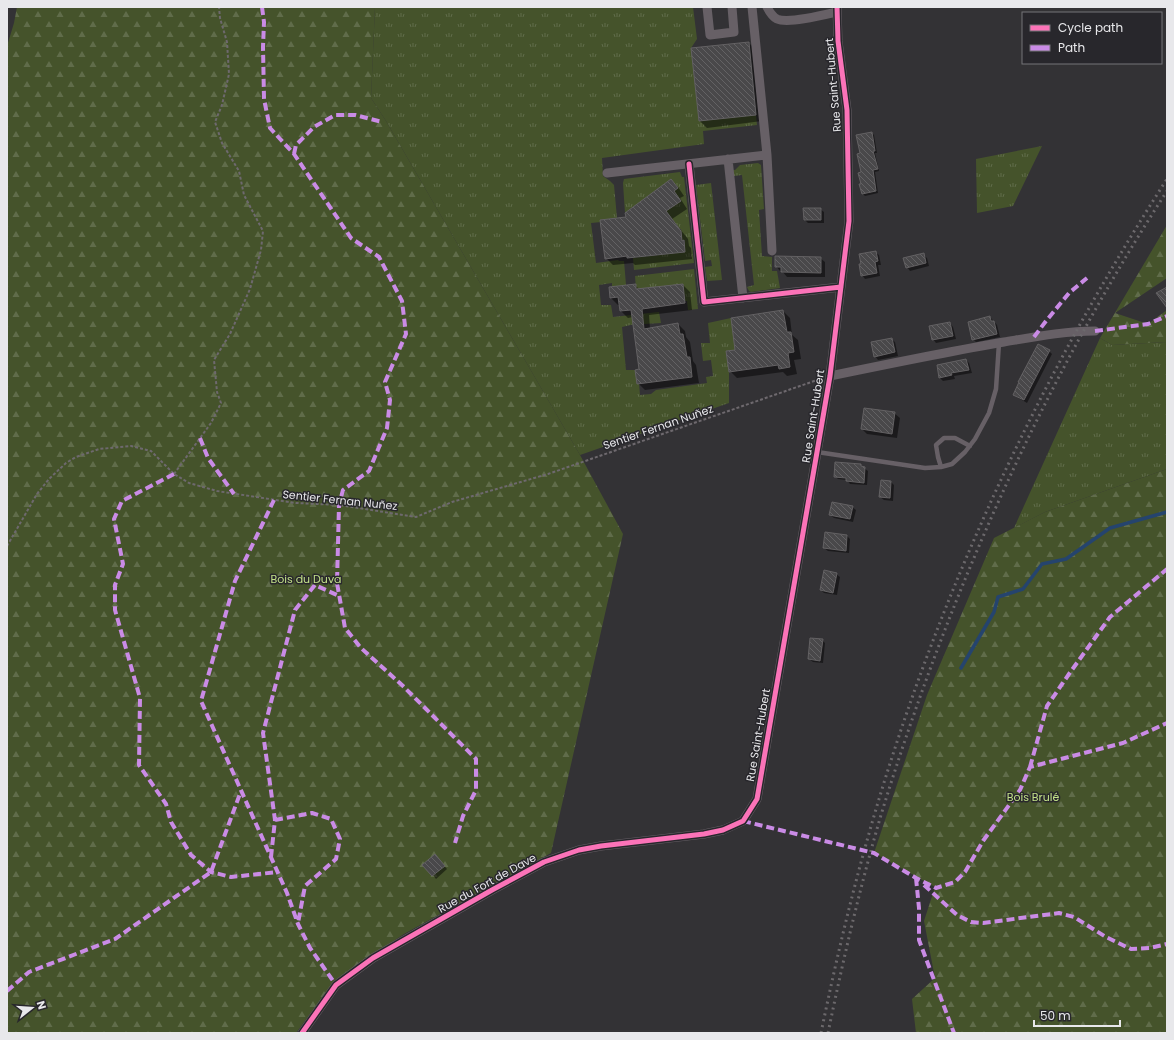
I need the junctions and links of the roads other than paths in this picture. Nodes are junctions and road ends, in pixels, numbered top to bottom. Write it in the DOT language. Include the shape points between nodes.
graph roads {
  1 [pos="707,7"];
  2 [pos="732,7"];
  3 [pos="752,7"];
  4 [pos="767,7"];
  5 [pos="837,10"];
  6 [pos="767,155"];
  7 [pos="728,159"];
  8 [pos="689,164"];
  9 [pos="607,173"];
  10 [pos="772,251"];
  11 [pos="841,287"];
  12 [pos="743,298"];
  13 [pos="1095,331"];
  14 [pos="999,343"];
  15 [pos="830,376"];
  16 [pos="970,446"];
  17 [pos="817,452"];
  18 [pos="941,467"];
  19 [pos="743,821"];
  20 [pos="302,1033"];
  1 -- 2 [label="street" via="710,35 734,32"];
  3 -- 6 [label="street"];
  4 -- 5 [label="street" via="776,19 788,21"];
  5 -- 11 [label="street, Rue Saint-Hubert" via="838,41 847,110 849,221"];
  6 -- 7 [label="street"];
  6 -- 10 [label="street"];
  7 -- 8 [label="street"];
  7 -- 12 [label="street"];
  8 -- 9 [label="street"];
  8 -- 12 [label="street" via="704,302"];
  11 -- 12 [label="street"];
  11 -- 15 [label="street, Rue Saint-Hubert"];
  13 -- 14 [label="street, Rue Saint-Hubert" via="1061,333"];
  14 -- 15 [label="street, Rue Saint-Hubert"];
  14 -- 16 [label="lane" via="996,389 989,413"];
  15 -- 17 [label="street, Rue Saint-Hubert"];
  16 -- 18 [label="lane" via="952,464"];
  16 -- 18 [label="lane" via="955,438 944,438 936,445"];
  17 -- 18 [label="lane" via="925,468"];
  17 -- 19 [label="street, Rue Saint-Hubert" via="757,799"];
  19 -- 20 [label="street, Rue du Fort de Dave" via="724,830 601,846 579,850 544,862 373,958 336,985"];
}
